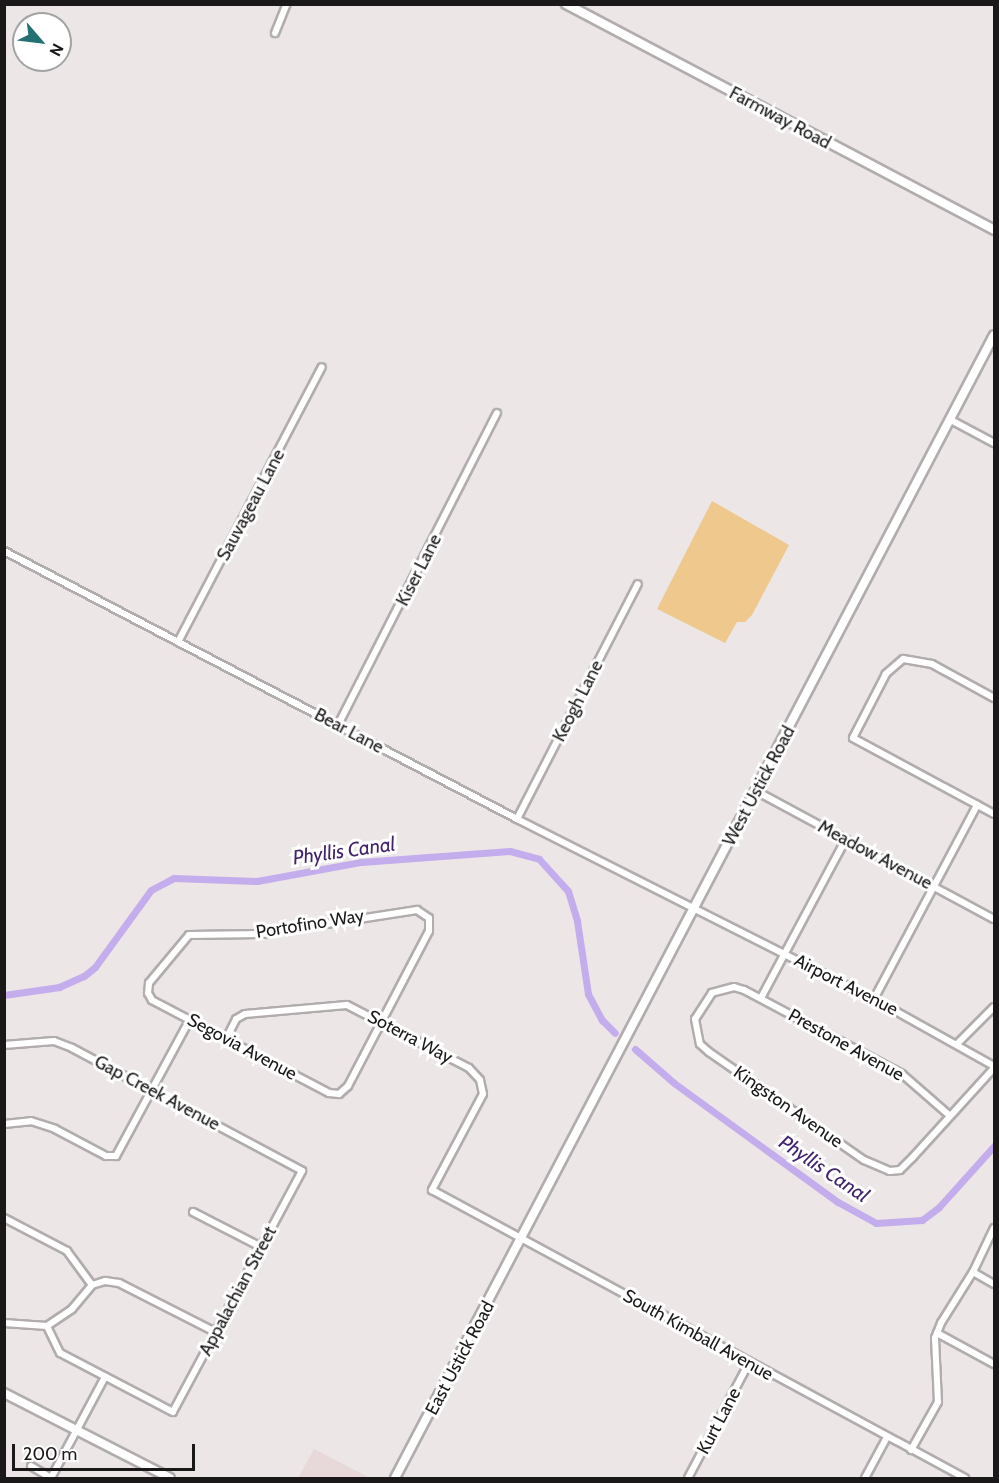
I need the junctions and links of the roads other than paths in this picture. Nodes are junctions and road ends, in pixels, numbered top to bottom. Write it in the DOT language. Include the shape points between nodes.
graph roads {
  1 [pos="287,4"];
  2 [pos="566,4"];
  3 [pos="275,33"];
  4 [pos="994,230"];
  5 [pos="994,335"];
  6 [pos="322,367"];
  7 [pos="497,413"];
  8 [pos="951,420"];
  9 [pos="994,443"];
  10 [pos="4,551"];
  11 [pos="638,584"];
  12 [pos="178,642"];
  13 [pos="994,698"];
  14 [pos="338,725"];
  15 [pos="756,791"];
  16 [pos="977,805"];
  17 [pos="994,814"];
  18 [pos="517,819"];
  19 [pos="846,839"];
  20 [pos="933,886"];
  21 [pos="695,909"];
  22 [pos="994,919"];
  23 [pos="785,954"];
  24 [pos="148,993"];
  25 [pos="761,998"];
  26 [pos="874,999"];
  27 [pos="994,1007"];
  28 [pos="190,1019"];
  29 [pos="381,1021"];
  30 [pos="696,1033"];
  31 [pos="226,1039"];
  32 [pos="957,1044"];
  33 [pos="4,1045"];
  34 [pos="994,1067"];
  35 [pos="150,1090"];
  36 [pos="949,1115"];
  37 [pos="4,1124"];
  38 [pos="302,1171"];
  39 [pos="432,1190"];
  40 [pos="193,1212"];
  41 [pos="4,1218"];
  42 [pos="994,1228"];
  43 [pos="524,1237"];
  44 [pos="261,1247"];
  45 [pos="973,1272"];
  46 [pos="994,1284"];
  47 [pos="92,1285"];
  48 [pos="4,1323"];
  49 [pos="47,1326"];
  50 [pos="215,1332"];
  51 [pos="937,1333"];
  52 [pos="749,1364"];
  53 [pos="994,1364"];
  54 [pos="105,1377"];
  55 [pos="4,1393"];
  56 [pos="76,1430"];
  57 [pos="887,1437"];
  58 [pos="911,1450"];
  59 [pos="31,1466"];
  60 [pos="51,1478"];
  61 [pos="170,1479"];
  62 [pos="395,1479"];
  63 [pos="688,1479"];
  64 [pos="865,1479"];
  65 [pos="965,1479"];
  1 -- 3 [label="street"];
  2 -- 4 [label="main road, Farmway Road"];
  5 -- 8 [label="main road, West Ustick Road"];
  6 -- 12 [label="street, Sauvageau Lane"];
  7 -- 14 [label="street, Kiser Lane"];
  8 -- 9 [label="street"];
  8 -- 15 [label="main road, West Ustick Road"];
  10 -- 12 [label="street, Bear Lane"];
  11 -- 18 [label="street, Keogh Lane"];
  12 -- 14 [label="street, Bear Lane"];
  13 -- 16 [label="street" via="932,664 903,658 886,674 853,738"];
  14 -- 18 [label="street, Bear Lane"];
  15 -- 19 [label="street, Meadow Avenue"];
  15 -- 21 [label="main road, West Ustick Road"];
  16 -- 17 [label="street"];
  16 -- 20 [label="street"];
  18 -- 21 [label="street, Bear Lane"];
  19 -- 20 [label="street, Meadow Avenue"];
  19 -- 23 [label="street"];
  20 -- 22 [label="street, Meadow Avenue"];
  20 -- 26 [label="street"];
  21 -- 23 [label="street, Airport Avenue"];
  21 -- 43 [label="main road, West Ustick Road"];
  23 -- 25 [label="street"];
  23 -- 26 [label="street, Airport Avenue"];
  24 -- 28 [label="street, Segovia Avenue" via="152,1000"];
  24 -- 29 [label="street, Portofino Way" via="149,983 189,935 262,934 417,910 429,918 429,931"];
  25 -- 30 [label="street, Prestone Avenue" via="734,987 712,993 695,1019"];
  25 -- 36 [label="street, Prestone Avenue" via="902,1074"];
  26 -- 32 [label="street, Airport Avenue"];
  27 -- 32 [label="street"];
  28 -- 31 [label="street, Segovia Avenue"];
  28 -- 35 [label="street"];
  29 -- 31 [label="street, Soterra Way" via="338,1004 245,1014 236,1019"];
  29 -- 31 [label="street, Segovia Avenue" via="348,1086 339,1094 330,1093"];
  29 -- 39 [label="street, Soterra Way" via="469,1068 480,1080 483,1094"];
  30 -- 36 [label="street, Kingston Avenue" via="709,1052 864,1160 890,1172 900,1170"];
  32 -- 34 [label="street, Airport Avenue"];
  33 -- 35 [label="street, Gap Creek Avenue" via="54,1041"];
  34 -- 36 [label="street"];
  35 -- 37 [label="street" via="116,1156 106,1156 31,1121"];
  35 -- 38 [label="street, Gap Creek Avenue"];
  38 -- 44 [label="street, Appalachian Street"];
  39 -- 43 [label="street, South Kimball Avenue"];
  40 -- 44 [label="street"];
  41 -- 47 [label="street" via="67,1251"];
  42 -- 45 [label="street"];
  43 -- 52 [label="street, South Kimball Avenue"];
  43 -- 62 [label="main road, East Ustick Road"];
  44 -- 50 [label="street, Appalachian Street"];
  45 -- 46 [label="street"];
  45 -- 51 [label="street" via="954,1296"];
  47 -- 49 [label="street" via="72,1309"];
  47 -- 50 [label="street" via="105,1281 119,1283"];
  48 -- 49 [label="street"];
  49 -- 54 [label="street" via="60,1353"];
  50 -- 54 [label="street, Appalachian Street" via="173,1412"];
  51 -- 53 [label="street"];
  51 -- 58 [label="street" via="938,1402"];
  52 -- 57 [label="street, South Kimball Avenue"];
  52 -- 63 [label="street, Kurt Lane"];
  54 -- 56 [label="street"];
  55 -- 56 [label="main road"];
  56 -- 60 [label="street"];
  56 -- 61 [label="main road"];
  57 -- 58 [label="street, South Kimball Avenue"];
  57 -- 64 [label="street"];
  58 -- 65 [label="street, South Kimball Avenue"];
  59 -- 60 [label="street"];
}
